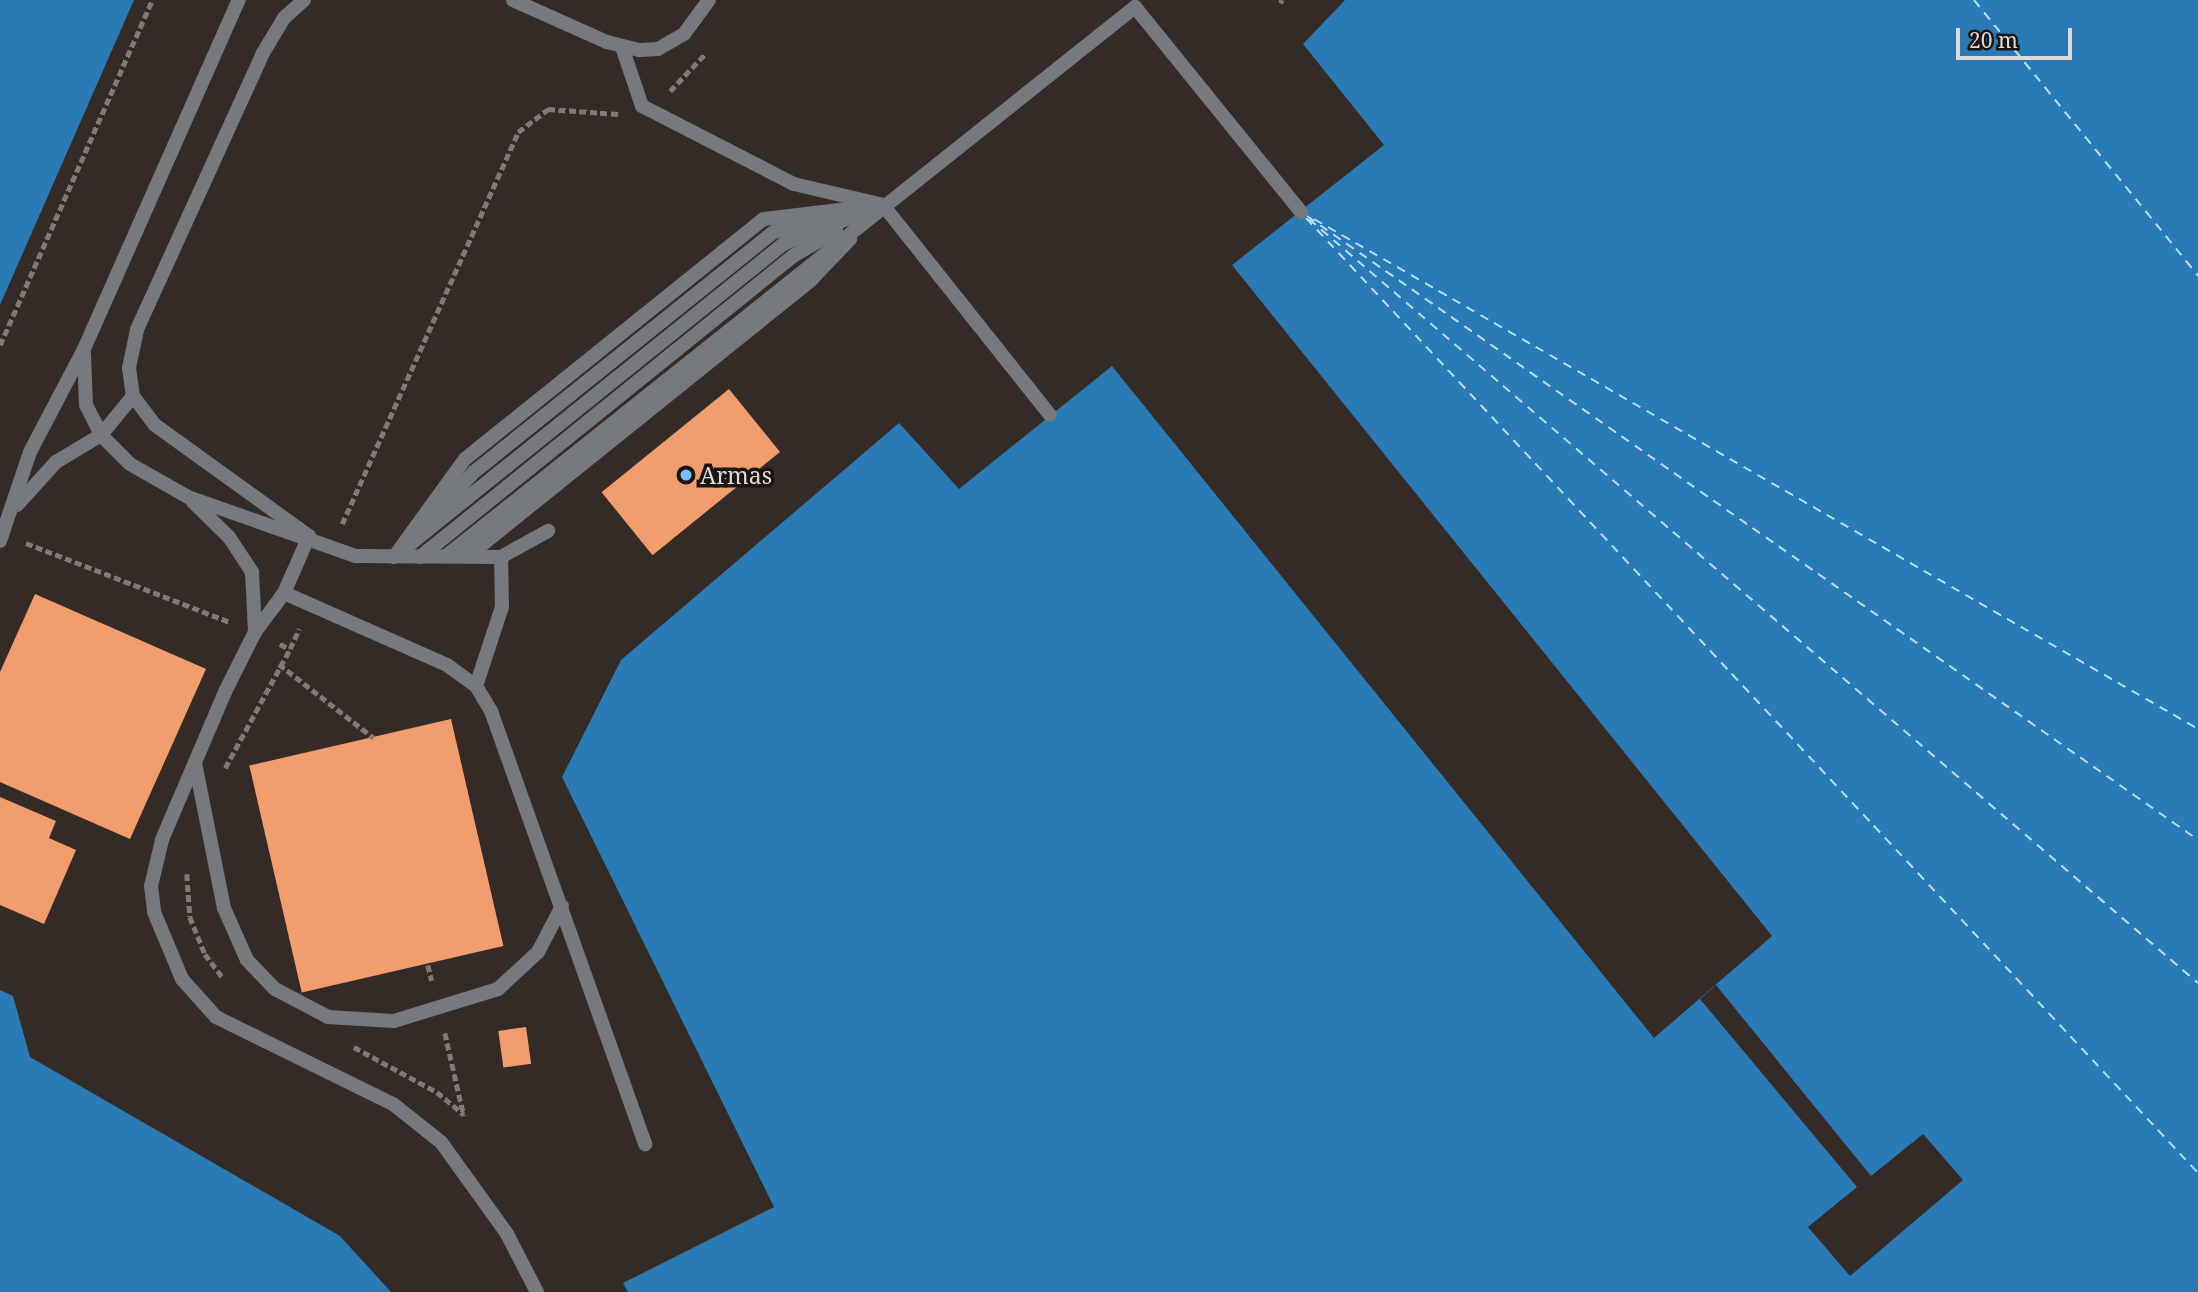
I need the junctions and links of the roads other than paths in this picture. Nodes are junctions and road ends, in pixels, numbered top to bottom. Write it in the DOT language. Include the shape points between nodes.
graph roads {
  1 [pos="239,0"];
  2 [pos="304,0"];
  3 [pos="513,0"];
  4 [pos="709,0"];
  5 [pos="1136,2"];
  6 [pos="622,47"];
  7 [pos="883,205"];
  8 [pos="1301,212"];
  9 [pos="84,349"];
  10 [pos="133,396"];
  11 [pos="1050,415"];
  12 [pos="101,435"];
  13 [pos="188,497"];
  14 [pos="13,509"];
  15 [pos="548,531"];
  16 [pos="2,536"];
  17 [pos="309,536"];
  18 [pos="446,556"];
  19 [pos="468,556"];
  20 [pos="501,556"];
  21 [pos="394,557"];
  22 [pos="420,557"];
  23 [pos="284,593"];
  24 [pos="255,632"];
  25 [pos="476,686"];
  26 [pos="195,763"];
  27 [pos="562,906"];
  28 [pos="645,1144"];
  29 [pos="537,1292"];
  1 -- 9 [label="lane"];
  2 -- 10 [label="lane" via="284,18 263,53 137,330 129,368"];
  3 -- 6 [label="lane"];
  4 -- 6 [label="lane" via="684,34 658,49"];
  5 -- 7 [label="lane"];
  5 -- 8 [label="lane"];
  6 -- 7 [label="lane" via="642,106 794,184"];
  7 -- 11 [label="lane"];
  7 -- 18 [label="lane"];
  7 -- 19 [label="lane" via="811,281"];
  7 -- 21 [label="lane" via="783,244"];
  7 -- 21 [label="lane" via="764,219 465,459"];
  7 -- 22 [label="lane" via="793,256"];
  9 -- 12 [label="lane" via="82,386"];
  9 -- 14 [label="lane" via="30,452"];
  10 -- 12 [label="lane"];
  10 -- 17 [label="lane" via="155,425 199,461 278,509"];
  12 -- 13 [label="lane" via="130,464"];
  12 -- 14 [label="lane" via="56,462"];
  13 -- 17 [label="lane"];
  13 -- 24 [label="lane" via="229,537 252,572"];
  14 -- 16 [label="lane"];
  15 -- 20 [label="lane"];
  17 -- 21 [label="lane" via="356,556"];
  17 -- 23 [label="lane"];
  18 -- 19 [label="lane"];
  18 -- 22 [label="lane"];
  19 -- 20 [label="lane"];
  20 -- 25 [label="lane" via="502,607"];
  21 -- 22 [label="lane"];
  23 -- 24 [label="lane"];
  23 -- 25 [label="lane" via="447,665"];
  24 -- 26 [label="lane"];
  25 -- 27 [label="lane" via="491,711"];
  26 -- 27 [label="lane" via="224,908 247,960 275,989 328,1017 394,1021 498,989 538,952"];
  26 -- 29 [label="lane" via="162,840 151,886 160,932 181,979 216,1017 393,1104 441,1142 507,1234"];
  27 -- 28 [label="lane"];
}
